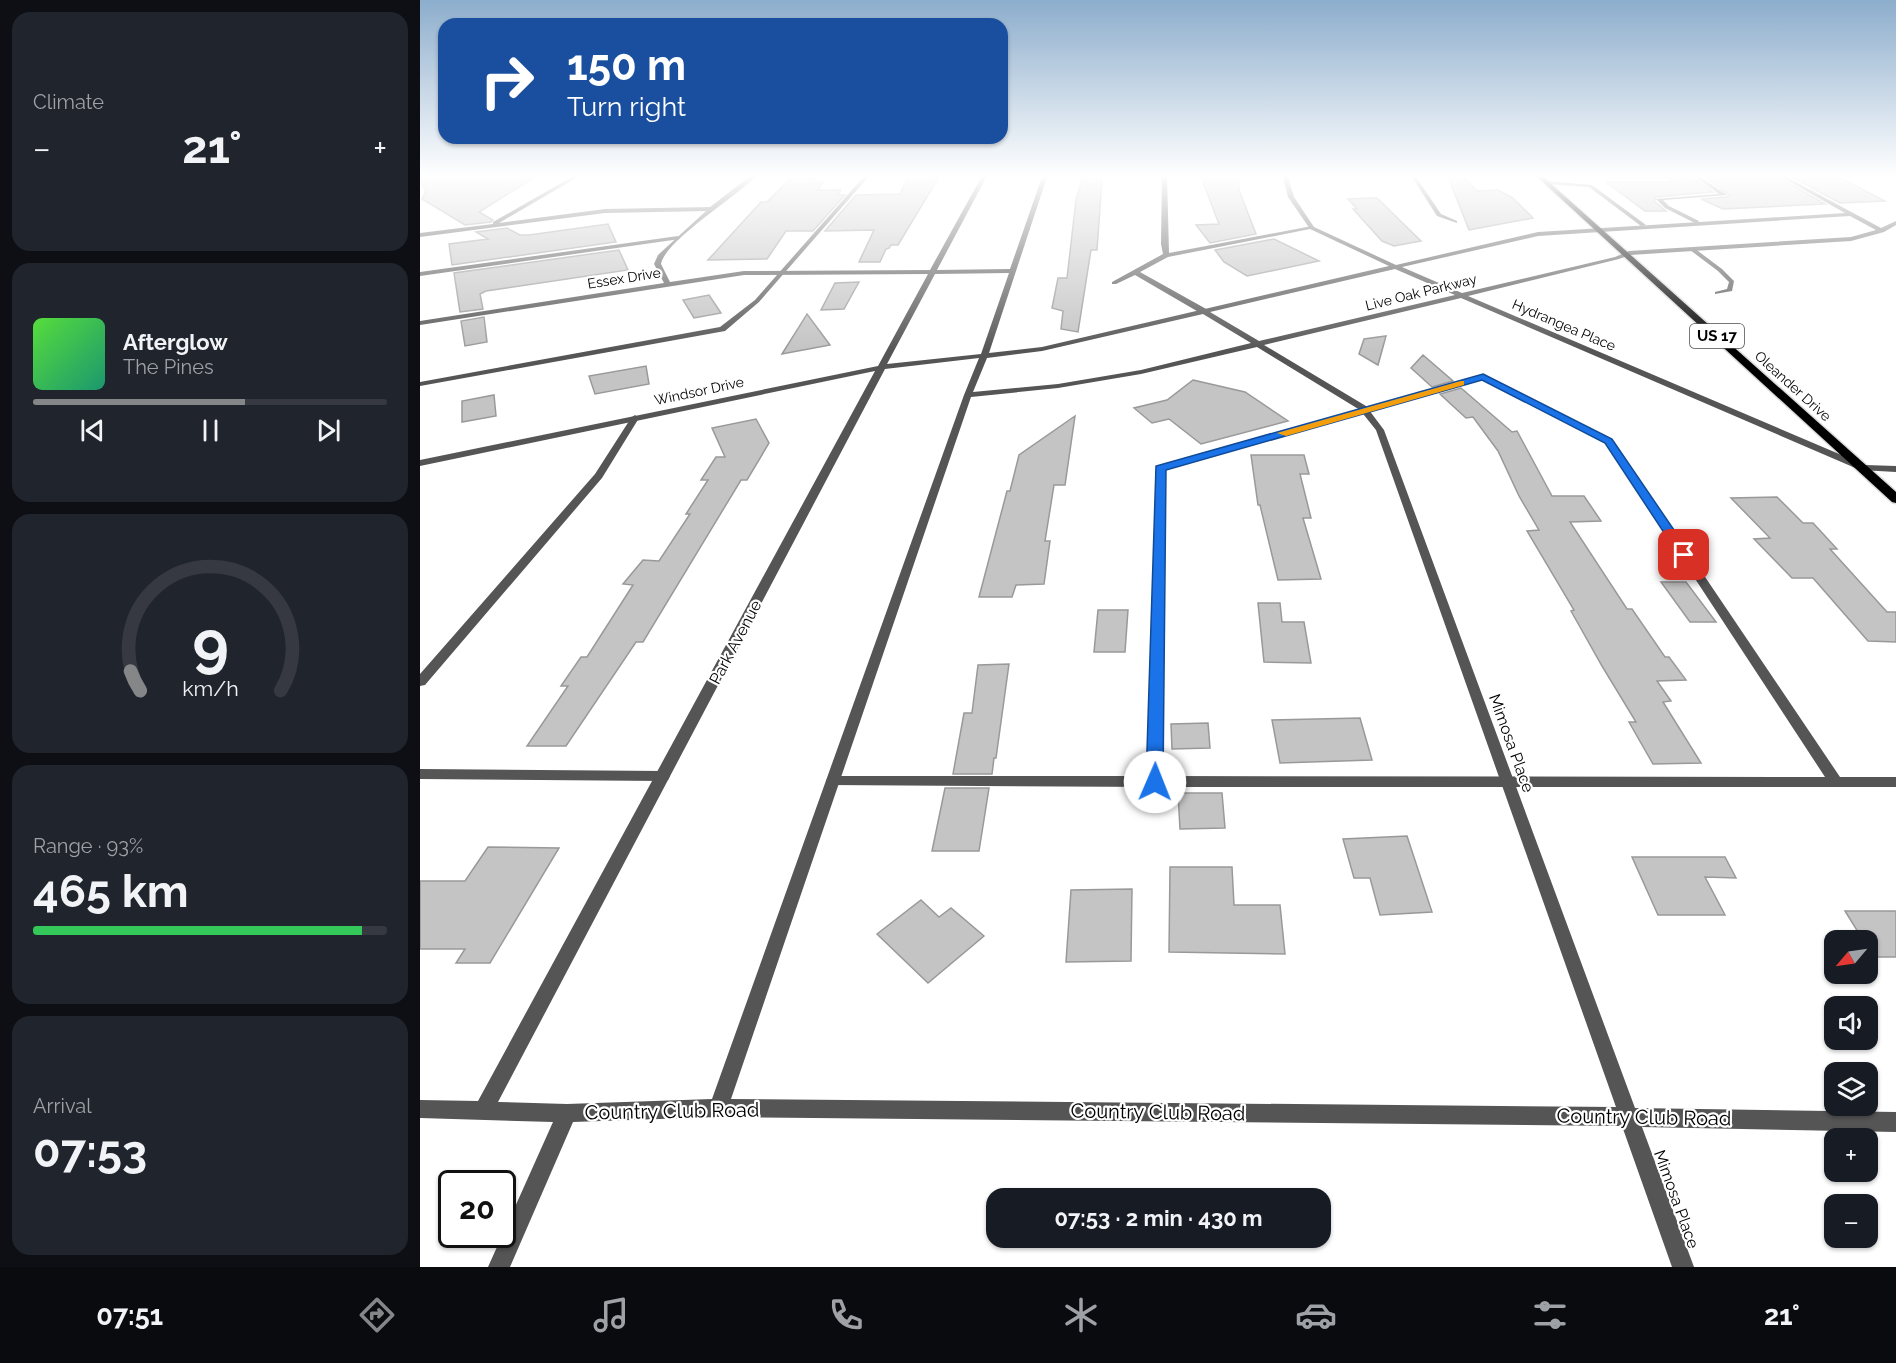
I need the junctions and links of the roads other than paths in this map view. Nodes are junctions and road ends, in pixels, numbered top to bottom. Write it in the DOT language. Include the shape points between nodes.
graph roads {
  1 [pos="684,233"];
  2 [pos="816,233"];
  3 [pos="954,233"];
  4 [pos="1026,233"];
  5 [pos="1164,233"];
  6 [pos="1284,233"];
  7 [pos="1323,233"];
  8 [pos="1547,233"];
  9 [pos="1604,233"];
  10 [pos="1874,233"];
  11 [pos="678,238"];
  12 [pos="1692,249"];
  13 [pos="1626,254"];
  14 [pos="1166,255"];
  15 [pos="1398,268"];
  16 [pos="934,270"];
  17 [pos="1013,271"];
  18 [pos="781,272"];
  19 [pos="1135,272"];
  20 [pos="420,274"];
  21 [pos="667,283"];
  22 [pos="1114,283"];
  23 [pos="1717,293"];
  24 [pos="1462,295"];
  25 [pos="1205,312"];
  26 [pos="420,323"];
  27 [pos="1258,344"];
  28 [pos="984,356"];
  29 [pos="883,367"];
  30 [pos="420,384"];
  31 [pos="968,395"];
  32 [pos="1365,410"];
  33 [pos="635,418"];
  34 [pos="420,463"];
  35 [pos="1863,468"];
  36 [pos="1896,469"];
  37 [pos="1896,499"];
  38 [pos="420,682"];
  39 [pos="420,774"];
  40 [pos="663,776"];
  41 [pos="833,781"];
  42 [pos="1155,782"];
  43 [pos="1507,782"];
  44 [pos="1836,782"];
  45 [pos="1896,782"];
  46 [pos="718,1108"];
  47 [pos="420,1109"];
  48 [pos="484,1109"];
  49 [pos="567,1113"];
  50 [pos="1628,1117"];
  51 [pos="1896,1122"];
  52 [pos="499,1267"];
  53 [pos="1683,1267"];
  1 -- 11 [label="street"];
  2 -- 18 [label="street"];
  3 -- 16 [label="street, Park Avenue"];
  4 -- 17 [label="street"];
  5 -- 14 [label="street"];
  6 -- 14 [label="street"];
  7 -- 15 [label="street, Hydrangea Place"];
  8 -- 15 [label="street, Live Oak Parkway"];
  9 -- 13 [label="main road, Oleander Drive / US 17"];
  10 -- 12 [label="street, Live Oak Parkway" via="1851,239"];
  11 -- 20 [label="street"];
  11 -- 21 [label="street" via="657,259"];
  12 -- 13 [label="street, Live Oak Parkway"];
  12 -- 23 [label="street" via="1732,282 1730,290"];
  13 -- 24 [label="street, Live Oak Parkway"];
  13 -- 35 [label="main road, Oleander Drive / US 17"];
  14 -- 19 [label="street"];
  15 -- 24 [label="street, Hydrangea Place"];
  15 -- 25 [label="street, Live Oak Parkway"];
  16 -- 17 [label="street, Essex Drive"];
  16 -- 18 [label="street, Essex Drive"];
  16 -- 29 [label="street, Park Avenue"];
  17 -- 28 [label="street"];
  18 -- 21 [label="street, Essex Drive"];
  18 -- 30 [label="street" via="757,301 722,328"];
  19 -- 22 [label="street"];
  19 -- 25 [label="street, Mimosa Place"];
  21 -- 26 [label="street, Essex Drive"];
  24 -- 27 [label="street, Live Oak Parkway"];
  24 -- 35 [label="street, Hydrangea Place"];
  25 -- 27 [label="street, Mimosa Place"];
  25 -- 28 [label="street, Live Oak Parkway" via="1042,350"];
  27 -- 31 [label="street, Live Oak Parkway" via="1116,376"];
  27 -- 32 [label="street, Mimosa Place"];
  28 -- 29 [label="street, Windsor Drive"];
  28 -- 31 [label="street"];
  29 -- 33 [label="street, Windsor Drive"];
  29 -- 40 [label="street, Park Avenue"];
  31 -- 41 [label="street"];
  32 -- 42 [label="street" via="1160,468"];
  32 -- 43 [label="street, Mimosa Place" via="1380,430"];
  32 -- 44 [label="street" via="1483,377 1609,441"];
  33 -- 34 [label="street, Windsor Drive"];
  33 -- 38 [label="street" via="599,476"];
  35 -- 36 [label="street"];
  35 -- 37 [label="main road, Oleander Drive / US 17"];
  39 -- 40 [label="street"];
  40 -- 48 [label="street, Park Avenue"];
  41 -- 42 [label="street"];
  41 -- 46 [label="street"];
  42 -- 43 [label="street"];
  43 -- 44 [label="street"];
  43 -- 50 [label="street, Mimosa Place"];
  44 -- 45 [label="street"];
  46 -- 49 [label="street, Country Club Road"];
  46 -- 50 [label="street, Country Club Road"];
  47 -- 48 [label="street, Country Club Road"];
  48 -- 49 [label="street, Country Club Road"];
  49 -- 52 [label="street"];
  50 -- 51 [label="street, Country Club Road"];
  50 -- 53 [label="street, Mimosa Place"];
}
